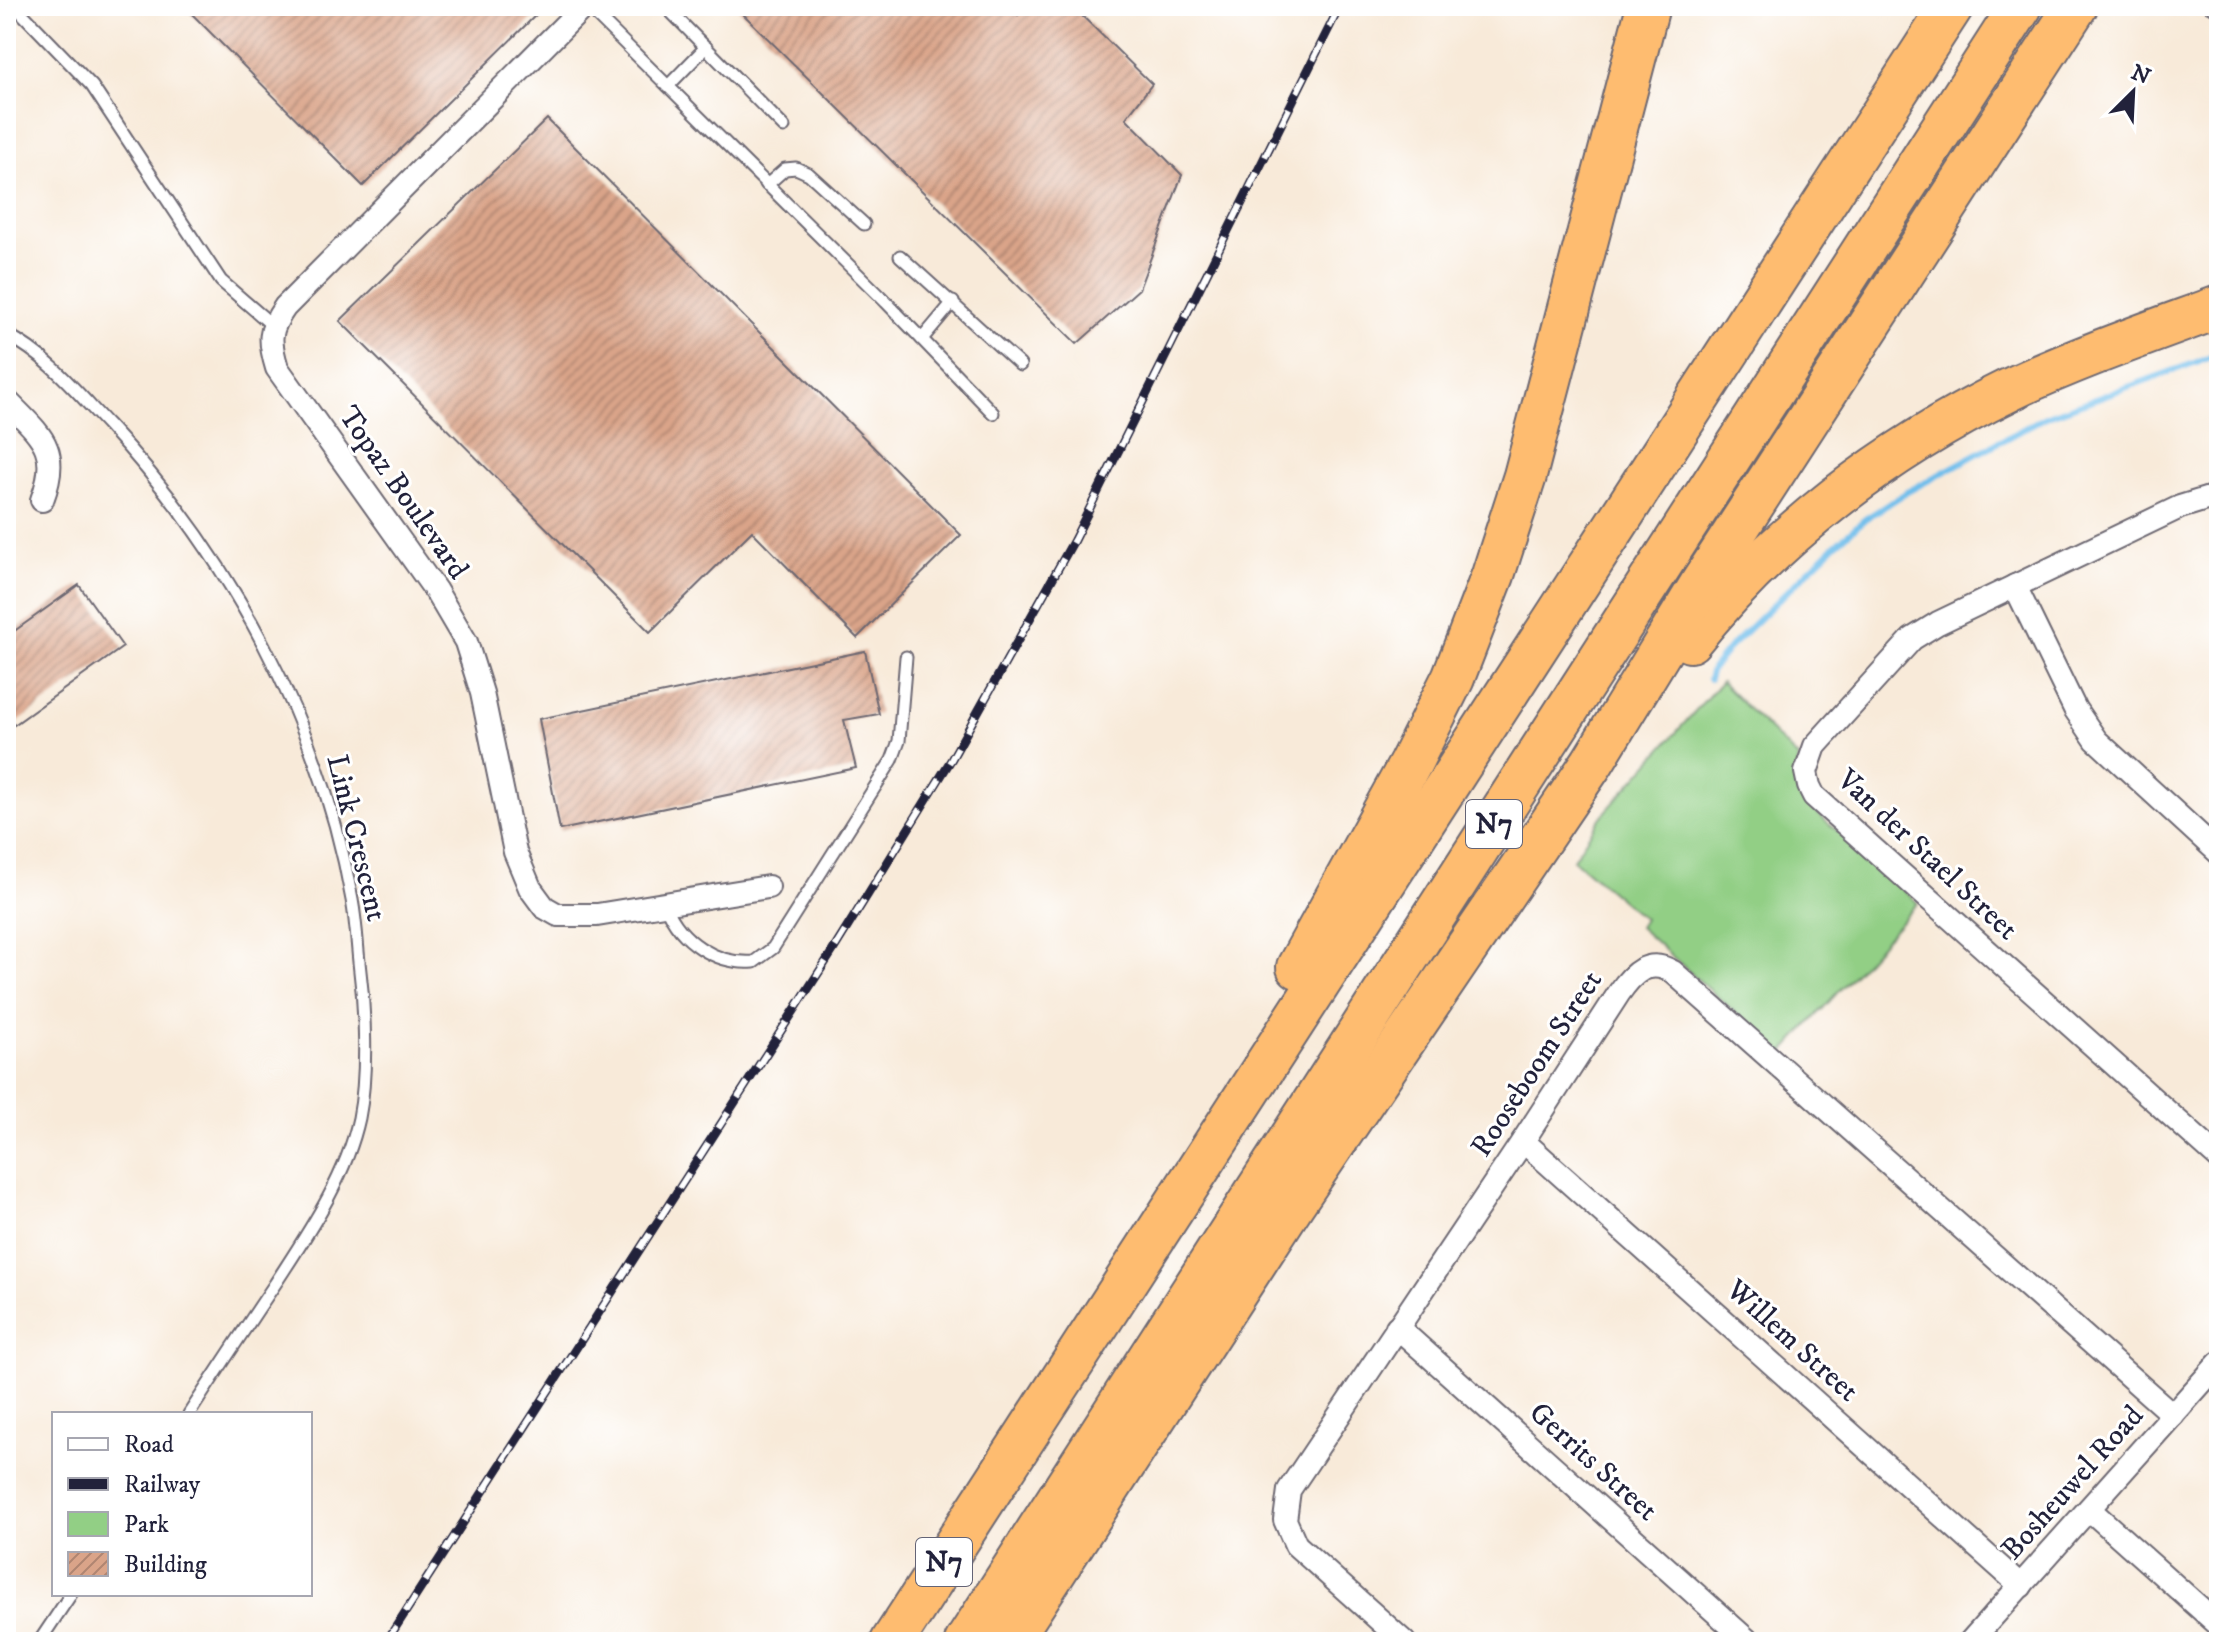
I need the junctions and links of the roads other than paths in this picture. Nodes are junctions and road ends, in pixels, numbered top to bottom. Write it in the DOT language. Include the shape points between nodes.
graph roads {
  1 [pos="15,6"];
  2 [pos="586,6"];
  3 [pos="1648,6"];
  4 [pos="1952,6"];
  5 [pos="2021,6"];
  6 [pos="2076,6"];
  7 [pos="2210,6"];
  8 [pos="666,7"];
  9 [pos="2219,9"];
  10 [pos="706,47"];
  11 [pos="668,86"];
  12 [pos="784,127"];
  13 [pos="767,185"];
  14 [pos="864,224"];
  15 [pos="900,256"];
  16 [pos="953,302"];
  17 [pos="2219,307"];
  18 [pos="272,325"];
  19 [pos="6,334"];
  20 [pos="922,339"];
  21 [pos="1020,365"];
  22 [pos="6,400"];
  23 [pos="993,413"];
  24 [pos="2219,495"];
  25 [pos="42,500"];
  26 [pos="2015,586"];
  27 [pos="906,657"];
  28 [pos="1592,763"];
  29 [pos="2219,853"];
  30 [pos="768,887"];
  31 [pos="666,906"];
  32 [pos="1523,1141"];
  33 [pos="2219,1158"];
  34 [pos="1143,1253"];
  35 [pos="1397,1327"];
  36 [pos="2219,1363"];
  37 [pos="190,1412"];
  38 [pos="2173,1415"];
  39 [pos="2089,1509"];
  40 [pos="2021,1586"];
  41 [pos="70,1596"];
  42 [pos="2219,1625"];
  43 [pos="39,1642"];
  44 [pos="892,1642"];
  45 [pos="966,1642"];
  46 [pos="1009,1642"];
  47 [pos="1404,1642"];
  48 [pos="1749,1642"];
  49 [pos="1970,1642"];
  1 -- 18 [label="lane" via="92,86 221,281"];
  2 -- 11 [label="lane"];
  2 -- 18 [label="street"];
  3 -- 34 [label="highway" via="1525,476 1453,678"];
  4 -- 34 [label="highway, N7"];
  5 -- 45 [label="highway, N7"];
  6 -- 28 [label="highway" via="1702,583"];
  7 -- 9 [label="lane"];
  8 -- 10 [label="lane"];
  10 -- 11 [label="lane"];
  10 -- 12 [label="lane"];
  11 -- 13 [label="lane"];
  13 -- 14 [label="lane" via="785,169 803,170"];
  13 -- 20 [label="lane"];
  15 -- 16 [label="lane"];
  16 -- 20 [label="lane"];
  16 -- 21 [label="lane"];
  17 -- 28 [label="highway" via="2007,391 1859,480 1783,543 1710,616"];
  18 -- 31 [label="street, Topaz Boulevard" via="277,368 436,591 466,642 515,852 530,888 558,915"];
  19 -- 37 [label="lane, Link Crescent" via="48,361 152,473 221,570 283,683 328,800 352,900 364,998 358,1119 316,1221"];
  20 -- 23 [label="lane"];
  22 -- 25 [label="street" via="50,453 51,478"];
  24 -- 26 [label="street, Van der Stael Street" via="2180,507"];
  26 -- 29 [label="street" via="2075,709 2096,740"];
  26 -- 33 [label="street, Van der Stael Street" via="1912,639 1815,746 1806,772 1809,786 1814,796"];
  27 -- 31 [label="lane" via="899,741 892,760 773,948 754,962 725,960 684,936"];
  28 -- 46 [label="highway" via="1293,1204"];
  30 -- 31 [label="street, Topaz Boulevard"];
  32 -- 35 [label="street, Rooseboom Street"];
  32 -- 38 [label="street, Rooseboom Street" via="1632,975 1648,967 1668,969"];
  32 -- 40 [label="street, Willem Street"];
  34 -- 44 [label="highway, N7"];
  35 -- 47 [label="street, Rooseboom Street" via="1289,1490 1285,1520 1296,1545"];
  35 -- 48 [label="street, Gerrits Street"];
  36 -- 38 [label="street, Bosheuwel Road"];
  38 -- 39 [label="street, Bosheuwel Road"];
  39 -- 40 [label="street, Bosheuwel Road"];
  39 -- 42 [label="street"];
  40 -- 49 [label="street, Bosheuwel Road"];
  41 -- 43 [label="lane"];
}
